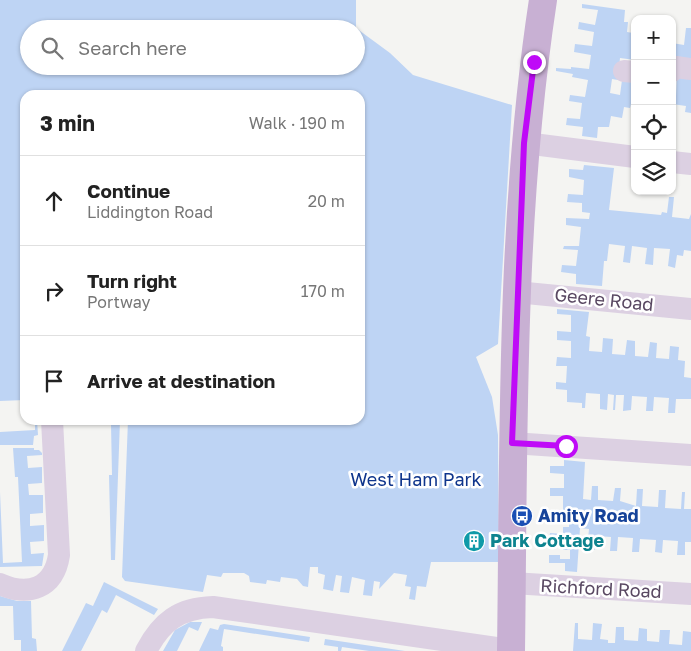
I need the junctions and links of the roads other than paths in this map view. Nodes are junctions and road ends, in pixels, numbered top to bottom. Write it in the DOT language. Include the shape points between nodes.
graph roads {
  1 [pos="543,0"];
  2 [pos="676,67"];
  3 [pos="691,69"];
  4 [pos="524,143"];
  5 [pos="631,156"];
  6 [pos="676,162"];
  7 [pos="691,164"];
  8 [pos="516,292"];
  9 [pos="691,308"];
  10 [pos="51,425"];
  11 [pos="512,443"];
  12 [pos="691,455"];
  13 [pos="0,584"];
  14 [pos="512,584"];
  15 [pos="691,594"];
  16 [pos="146,651"];
  17 [pos="511,651"];
  1 -- 4 [label="main road"];
  2 -- 3 [label="street"];
  4 -- 5 [label="street"];
  4 -- 8 [label="main road"];
  6 -- 7 [label="street"];
  8 -- 9 [label="street, Geere Road"];
  8 -- 11 [label="main road"];
  10 -- 13 [label="street" via="46,443 59,555 57,569 44,584 32,590"];
  11 -- 12 [label="street"];
  11 -- 14 [label="main road"];
  14 -- 15 [label="street, Richford Road"];
  14 -- 17 [label="main road"];
  16 -- 17 [label="street" via="166,622 199,607"];
}
